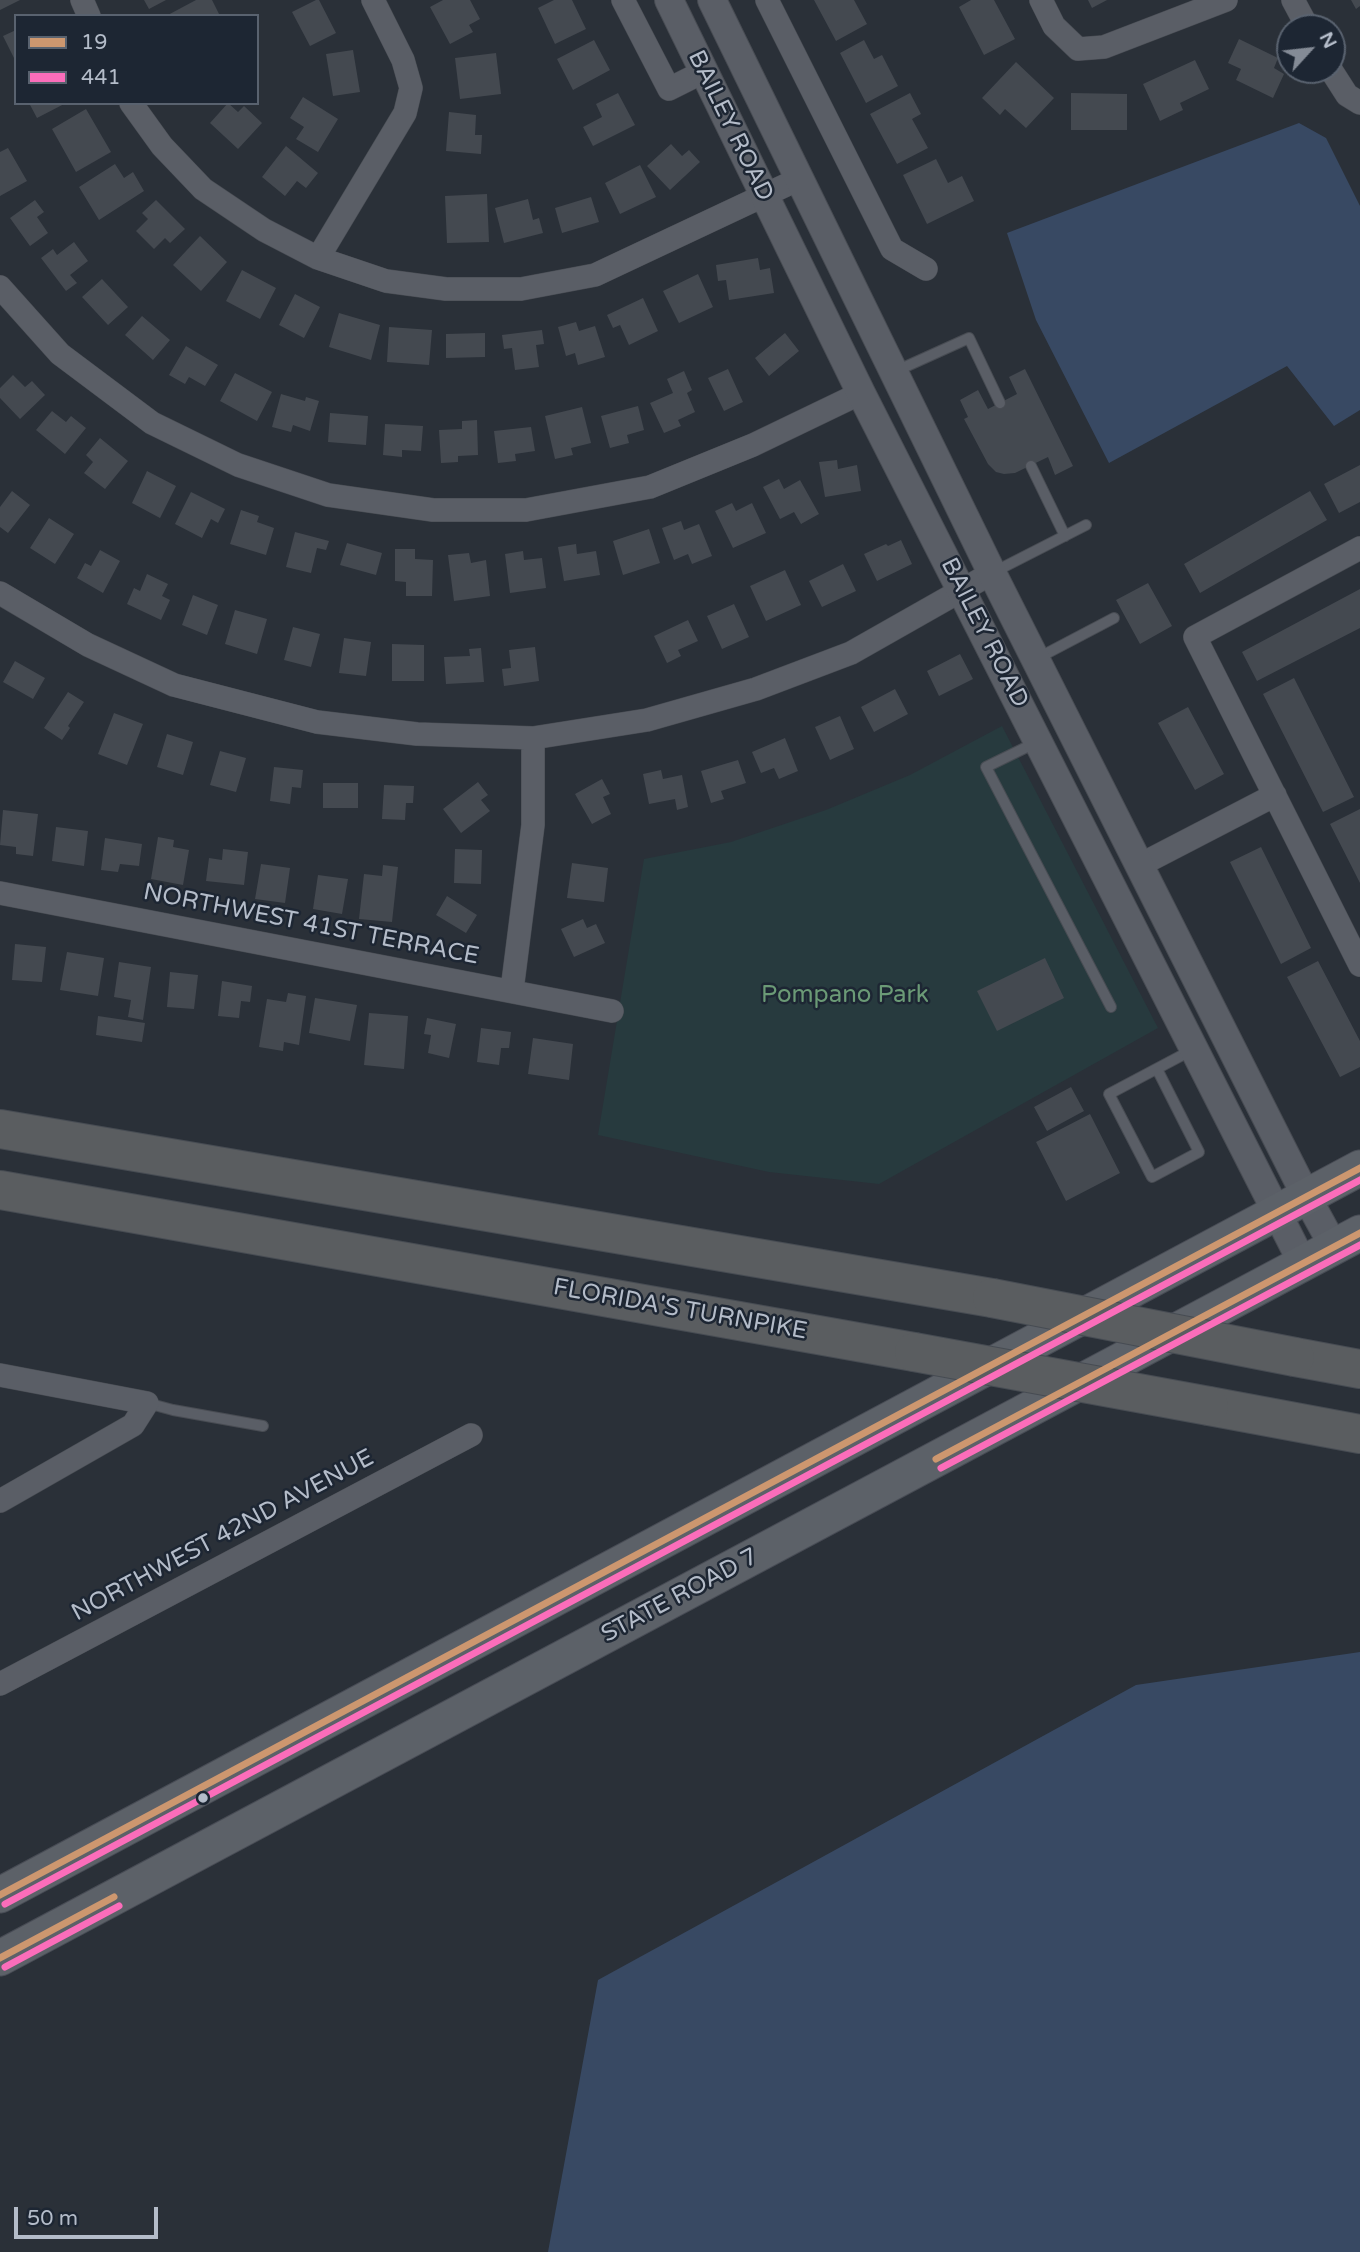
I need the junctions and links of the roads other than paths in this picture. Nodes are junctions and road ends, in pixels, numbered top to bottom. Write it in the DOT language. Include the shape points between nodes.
graph roads {
  1 [pos="373,0"];
  2 [pos="623,0"];
  3 [pos="669,0"];
  4 [pos="712,0"];
  5 [pos="767,0"];
  6 [pos="1041,0"];
  7 [pos="1226,0"];
  8 [pos="703,72"];
  9 [pos="1340,84"];
  10 [pos="1360,103"];
  11 [pos="132,105"];
  12 [pos="799,179"];
  13 [pos="765,195"];
  14 [pos="318,258"];
  15 [pos="926,269"];
  16 [pos="0,287"];
  17 [pos="893,373"];
  18 [pos="862,393"];
  19 [pos="1000,402"];
  20 [pos="1031,466"];
  21 [pos="1086,525"];
  22 [pos="1065,536"];
  23 [pos="1360,548"];
  24 [pos="992,573"];
  25 [pos="963,590"];
  26 [pos="0,593"];
  27 [pos="1114,618"];
  28 [pos="1035,659"];
  29 [pos="1069,725"];
  30 [pos="533,738"];
  31 [pos="1039,740"];
  32 [pos="1275,795"];
  33 [pos="1140,865"];
  34 [pos="0,893"];
  35 [pos="1360,965"];
  36 [pos="512,990"];
  37 [pos="1111,1007"];
  38 [pos="612,1011"];
  39 [pos="1195,1049"];
  40 [pos="1157,1069"];
  41 [pos="0,1129"];
  42 [pos="1360,1168"];
  43 [pos="0,1190"];
  44 [pos="1291,1204"];
  45 [pos="1347,1240"];
  46 [pos="1303,1264"];
  47 [pos="1360,1369"];
  48 [pos="0,1375"];
  49 [pos="147,1403"];
  50 [pos="263,1426"];
  51 [pos="1360,1434"];
  52 [pos="471,1435"];
  53 [pos="0,1501"];
  54 [pos="0,1684"];
  55 [pos="0,1895"];
  56 [pos="0,1958"];
  1 -- 14 [label="street" via="403,60 411,88 405,113"];
  2 -- 8 [label="street" via="669,89"];
  3 -- 8 [label="street, BAILEY ROAD"];
  4 -- 12 [label="street, BAILEY ROAD"];
  5 -- 15 [label="street" via="892,248"];
  6 -- 7 [label="street" via="1054,26 1078,49 1104,47"];
  8 -- 13 [label="street, BAILEY ROAD"];
  9 -- 10 [label="street"];
  11 -- 14 [label="street" via="162,146 203,189 264,230"];
  12 -- 13 [label="street"];
  12 -- 17 [label="street, BAILEY ROAD"];
  13 -- 14 [label="street" via="595,275 521,289 446,289 386,281"];
  13 -- 18 [label="street, BAILEY ROAD"];
  16 -- 18 [label="street" via="60,354 152,423 238,465 328,495 433,510 526,510 650,487"];
  17 -- 19 [label="lane" via="969,338"];
  17 -- 24 [label="street, BAILEY ROAD"];
  18 -- 25 [label="street, BAILEY ROAD"];
  20 -- 22 [label="lane"];
  21 -- 22 [label="lane"];
  22 -- 24 [label="lane"];
  23 -- 32 [label="street" via="1195,637"];
  24 -- 25 [label="street"];
  24 -- 28 [label="street, BAILEY ROAD"];
  25 -- 30 [label="street" via="851,653 756,689 647,720"];
  25 -- 31 [label="street, BAILEY ROAD"];
  26 -- 30 [label="street" via="88,645 174,685 317,722 417,734"];
  27 -- 28 [label="lane"];
  28 -- 29 [label="street, BAILEY ROAD"];
  29 -- 31 [label="street"];
  29 -- 33 [label="street, BAILEY ROAD"];
  30 -- 36 [label="street" via="533,825"];
  31 -- 37 [label="lane" via="986,767"];
  31 -- 39 [label="street, BAILEY ROAD"];
  32 -- 33 [label="street"];
  32 -- 35 [label="street"];
  33 -- 44 [label="street, BAILEY ROAD"];
  34 -- 36 [label="street, NORTHWEST 41ST TERRACE"];
  36 -- 38 [label="street, NORTHWEST 41ST TERRACE"];
  39 -- 40 [label="lane"];
  39 -- 44 [label="street, BAILEY ROAD"];
  40 -- 40 [label="lane" via="1109,1094 1152,1177 1199,1152"];
  41 -- 47 [label="highway, bridge" via="992,1298"];
  42 -- 44 [label="main road"];
  43 -- 51 [label="highway, FLORIDA'S TURNPIKE, bridge"];
  44 -- 45 [label="street, BAILEY ROAD"];
  44 -- 46 [label="street, BAILEY ROAD"];
  44 -- 55 [label="main road"];
  45 -- 46 [label="main road, STATE ROAD 7"];
  46 -- 56 [label="main road, STATE ROAD 7"];
  48 -- 49 [label="street"];
  49 -- 50 [label="lane"];
  49 -- 53 [label="street" via="132,1425"];
  52 -- 54 [label="street, NORTHWEST 42ND AVENUE"];
}
